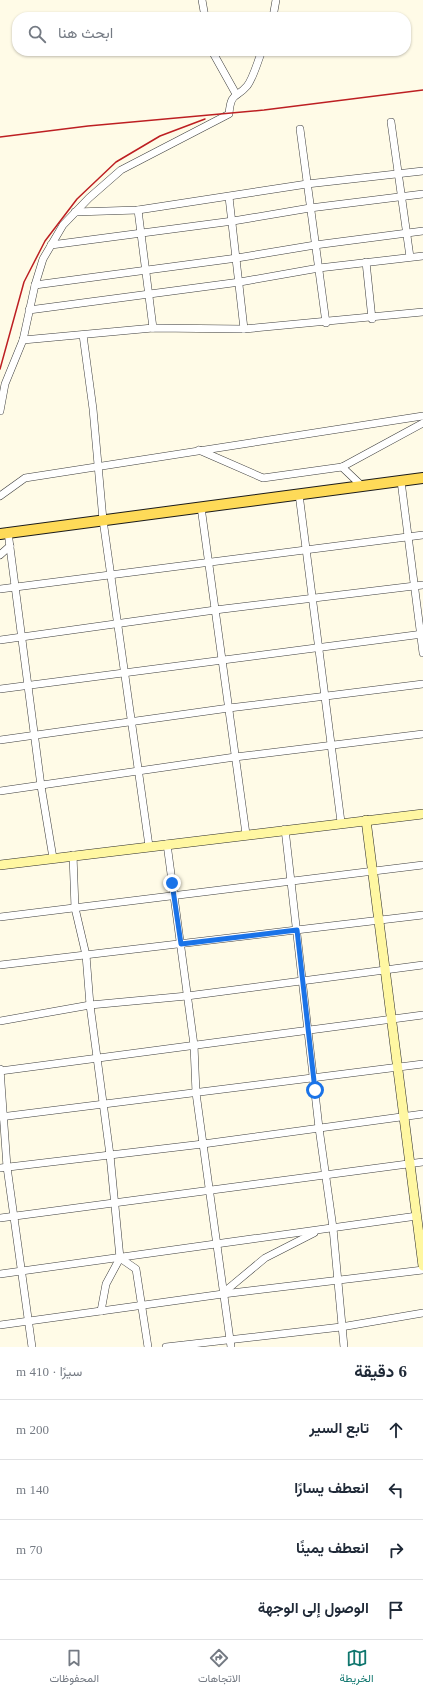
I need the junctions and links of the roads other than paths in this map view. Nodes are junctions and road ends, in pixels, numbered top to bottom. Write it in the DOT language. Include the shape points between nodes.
graph roads {
  1 [pos="202,0"];
  2 [pos="276,0"];
  3 [pos="204,12"];
  4 [pos="274,12"];
  5 [pos="215,56"];
  6 [pos="260,56"];
  7 [pos="236,94"];
  8 [pos="391,122"];
  9 [pos="300,129"];
  10 [pos="423,172"];
  11 [pos="398,173"];
  12 [pos="307,184"];
  13 [pos="423,194"];
  14 [pos="402,196"];
  15 [pos="229,197"];
  16 [pos="310,208"];
  17 [pos="138,210"];
  18 [pos="75,212"];
  19 [pos="233,221"];
  20 [pos="423,232"];
  21 [pos="407,233"];
  22 [pos="141,234"];
  23 [pos="51,245"];
  24 [pos="315,245"];
  25 [pos="423,256"];
  26 [pos="410,257"];
  27 [pos="237,258"];
  28 [pos="366,262"];
  29 [pos="318,268"];
  30 [pos="146,269"];
  31 [pos="240,282"];
  32 [pos="35,285"];
  33 [pos="149,294"];
  34 [pos="28,310"];
  35 [pos="423,312"];
  36 [pos="372,318"];
  37 [pos="326,323"];
  38 [pos="153,328"];
  39 [pos="244,329"];
  40 [pos="83,336"];
  41 [pos="23,340"];
  42 [pos="0,410"];
  43 [pos="423,416"];
  44 [pos="423,422"];
  45 [pos="199,450"];
  46 [pos="98,465"];
  47 [pos="342,467"];
  48 [pos="423,478"];
  49 [pos="401,481"];
  50 [pos="362,486"];
  51 [pos="299,494"];
  52 [pos="0,496"];
  53 [pos="201,507"];
  54 [pos="103,520"];
  55 [pos="4,533"];
  56 [pos="423,535"];
  57 [pos="408,537"];
  58 [pos="10,546"];
  59 [pos="306,550"];
  60 [pos="0,555"];
  61 [pos="209,562"];
  62 [pos="111,575"];
  63 [pos="423,585"];
  64 [pos="414,586"];
  65 [pos="15,587"];
  66 [pos="0,589"];
  67 [pos="312,598"];
  68 [pos="215,610"];
  69 [pos="118,624"];
  70 [pos="422,634"];
  71 [pos="22,637"];
  72 [pos="0,640"];
  73 [pos="319,648"];
  74 [pos="423,653"];
  75 [pos="222,660"];
  76 [pos="124,672"];
  77 [pos="423,684"];
  78 [pos="28,686"];
  79 [pos="0,689"];
  80 [pos="325,697"];
  81 [pos="229,708"];
  82 [pos="132,721"];
  83 [pos="423,734"];
  84 [pos="35,736"];
  85 [pos="0,740"];
  86 [pos="331,744"];
  87 [pos="235,757"];
  88 [pos="138,770"];
  89 [pos="41,786"];
  90 [pos="0,792"];
  91 [pos="423,814"];
  92 [pos="366,820"];
  93 [pos="341,822"];
  94 [pos="285,829"];
  95 [pos="246,834"];
  96 [pos="167,844"];
  97 [pos="149,846"];
  98 [pos="73,856"];
  99 [pos="53,858"];
  100 [pos="0,865"];
  101 [pos="423,865"];
  102 [pos="373,871"];
  103 [pos="291,881"];
  104 [pos="174,896"];
  105 [pos="75,908"];
  106 [pos="423,915"];
  107 [pos="0,918"];
  108 [pos="379,920"];
  109 [pos="297,930"];
  110 [pos="181,944"];
  111 [pos="86,955"];
  112 [pos="0,965"];
  113 [pos="423,965"];
  114 [pos="385,970"];
  115 [pos="303,981"];
  116 [pos="187,996"];
  117 [pos="90,1005"];
  118 [pos="423,1015"];
  119 [pos="392,1020"];
  120 [pos="0,1021"];
  121 [pos="308,1030"];
  122 [pos="194,1045"];
  123 [pos="97,1058"];
  124 [pos="423,1064"];
  125 [pos="398,1067"];
  126 [pos="0,1070"];
  127 [pos="314,1078"];
  128 [pos="196,1093"];
  129 [pos="104,1104"];
  130 [pos="423,1114"];
  131 [pos="2,1117"];
  132 [pos="404,1117"];
  133 [pos="319,1128"];
  134 [pos="203,1144"];
  135 [pos="110,1155"];
  136 [pos="423,1162"];
  137 [pos="410,1164"];
  138 [pos="4,1168"];
  139 [pos="326,1175"];
  140 [pos="209,1190"];
  141 [pos="114,1203"];
  142 [pos="418,1212"];
  143 [pos="15,1216"];
  144 [pos="0,1218"];
  145 [pos="333,1228"];
  146 [pos="319,1230"];
  147 [pos="217,1245"];
  148 [pos="422,1250"];
  149 [pos="120,1258"];
  150 [pos="423,1266"];
  151 [pos="423,1270"];
  152 [pos="22,1272"];
  153 [pos="0,1274"];
  154 [pos="336,1280"];
  155 [pos="223,1294"];
  156 [pos="143,1305"];
  157 [pos="101,1311"];
  158 [pos="423,1313"];
  159 [pos="27,1322"];
  160 [pos="0,1325"];
  161 [pos="341,1327"];
  162 [pos="230,1338"];
  163 [pos="32,1347"];
  164 [pos="148,1347"];
  165 [pos="166,1347"];
  166 [pos="231,1347"];
  167 [pos="344,1347"];
  1 -- 3 [label="street"];
  2 -- 4 [label="street"];
  5 -- 7 [label="street"];
  6 -- 7 [label="street" via="247,86"];
  7 -- 18 [label="street" via="230,102 229,114 120,170"];
  8 -- 11 [label="street"];
  9 -- 12 [label="street"];
  10 -- 11 [label="street"];
  11 -- 12 [label="street"];
  11 -- 14 [label="street"];
  12 -- 15 [label="street"];
  12 -- 16 [label="street"];
  13 -- 14 [label="street"];
  14 -- 16 [label="street"];
  14 -- 21 [label="street"];
  15 -- 17 [label="street"];
  15 -- 19 [label="street"];
  16 -- 19 [label="street"];
  16 -- 24 [label="street"];
  17 -- 18 [label="street"];
  17 -- 22 [label="street"];
  18 -- 23 [label="street" via="63,225"];
  19 -- 22 [label="street"];
  19 -- 27 [label="street"];
  20 -- 21 [label="street"];
  21 -- 24 [label="street"];
  21 -- 26 [label="street"];
  22 -- 23 [label="street"];
  22 -- 30 [label="street"];
  23 -- 32 [label="street" via="43,259"];
  24 -- 27 [label="street"];
  24 -- 29 [label="street"];
  25 -- 26 [label="street"];
  26 -- 28 [label="street"];
  27 -- 30 [label="street"];
  27 -- 31 [label="street"];
  28 -- 29 [label="street"];
  28 -- 36 [label="street"];
  29 -- 31 [label="street"];
  29 -- 37 [label="street"];
  30 -- 32 [label="street"];
  30 -- 33 [label="street"];
  31 -- 33 [label="street"];
  31 -- 39 [label="street"];
  32 -- 34 [label="street"];
  33 -- 34 [label="street"];
  33 -- 38 [label="street"];
  34 -- 41 [label="street"];
  35 -- 36 [label="street"];
  36 -- 37 [label="street"];
  37 -- 39 [label="street"];
  38 -- 39 [label="street"];
  38 -- 40 [label="street"];
  40 -- 41 [label="street"];
  40 -- 46 [label="street"];
  41 -- 42 [label="street" via="5,384"];
  43 -- 45 [label="street"];
  44 -- 47 [label="street"];
  45 -- 46 [label="street"];
  45 -- 47 [label="street" via="263,478"];
  46 -- 52 [label="street" via="25,478"];
  46 -- 54 [label="street"];
  47 -- 50 [label="street"];
  48 -- 49 [label="main road"];
  49 -- 50 [label="main road"];
  49 -- 57 [label="street"];
  50 -- 51 [label="main road"];
  51 -- 53 [label="main road"];
  51 -- 59 [label="street"];
  53 -- 54 [label="main road"];
  53 -- 61 [label="street"];
  54 -- 55 [label="main road"];
  54 -- 62 [label="street"];
  55 -- 58 [label="street"];
  56 -- 57 [label="street"];
  57 -- 59 [label="street"];
  57 -- 64 [label="street"];
  58 -- 60 [label="street"];
  58 -- 65 [label="street"];
  59 -- 61 [label="street"];
  59 -- 67 [label="street"];
  61 -- 62 [label="street"];
  61 -- 68 [label="street"];
  62 -- 65 [label="street"];
  62 -- 69 [label="street"];
  63 -- 64 [label="street"];
  64 -- 67 [label="street"];
  64 -- 70 [label="street"];
  65 -- 66 [label="street"];
  65 -- 71 [label="street"];
  67 -- 68 [label="street"];
  67 -- 73 [label="street"];
  68 -- 69 [label="street"];
  68 -- 75 [label="street"];
  69 -- 71 [label="street"];
  69 -- 76 [label="street"];
  70 -- 73 [label="street"];
  70 -- 74 [label="street"];
  71 -- 72 [label="street"];
  71 -- 78 [label="street"];
  73 -- 75 [label="street"];
  73 -- 80 [label="street"];
  75 -- 76 [label="street"];
  75 -- 81 [label="street"];
  76 -- 78 [label="street"];
  76 -- 82 [label="street"];
  77 -- 80 [label="street"];
  78 -- 79 [label="street"];
  78 -- 84 [label="street"];
  80 -- 81 [label="street"];
  80 -- 86 [label="street"];
  81 -- 82 [label="street"];
  81 -- 87 [label="street"];
  82 -- 84 [label="street"];
  82 -- 88 [label="street"];
  83 -- 86 [label="street"];
  84 -- 85 [label="street"];
  84 -- 89 [label="street"];
  86 -- 87 [label="street"];
  86 -- 93 [label="street"];
  87 -- 88 [label="street"];
  87 -- 95 [label="street"];
  88 -- 89 [label="street"];
  88 -- 97 [label="street"];
  89 -- 90 [label="street"];
  89 -- 99 [label="street"];
  91 -- 92 [label="street"];
  92 -- 93 [label="street"];
  92 -- 102 [label="street"];
  93 -- 94 [label="street"];
  94 -- 95 [label="street"];
  94 -- 103 [label="street"];
  95 -- 96 [label="street"];
  96 -- 97 [label="street"];
  96 -- 104 [label="street"];
  97 -- 98 [label="street"];
  98 -- 99 [label="street"];
  98 -- 105 [label="street"];
  99 -- 100 [label="street"];
  101 -- 102 [label="street"];
  102 -- 103 [label="street"];
  102 -- 108 [label="street"];
  103 -- 104 [label="street"];
  103 -- 109 [label="street"];
  104 -- 105 [label="street"];
  104 -- 110 [label="street"];
  105 -- 107 [label="street"];
  105 -- 111 [label="street"];
  106 -- 108 [label="street"];
  108 -- 109 [label="street"];
  108 -- 114 [label="street"];
  109 -- 110 [label="street"];
  109 -- 115 [label="street"];
  110 -- 111 [label="street"];
  110 -- 116 [label="street"];
  111 -- 112 [label="street"];
  111 -- 117 [label="street"];
  113 -- 114 [label="street"];
  114 -- 115 [label="street"];
  114 -- 119 [label="street"];
  115 -- 116 [label="street"];
  115 -- 121 [label="street"];
  116 -- 117 [label="street"];
  116 -- 122 [label="street"];
  117 -- 120 [label="street"];
  117 -- 123 [label="street"];
  118 -- 119 [label="street"];
  119 -- 121 [label="street"];
  119 -- 125 [label="street"];
  121 -- 122 [label="street"];
  121 -- 127 [label="street"];
  122 -- 123 [label="street"];
  122 -- 128 [label="street"];
  123 -- 126 [label="street"];
  123 -- 129 [label="street"];
  124 -- 125 [label="street"];
  125 -- 127 [label="street"];
  125 -- 132 [label="street"];
  126 -- 131 [label="street"];
  127 -- 128 [label="street"];
  127 -- 133 [label="street"];
  128 -- 129 [label="street"];
  128 -- 134 [label="street"];
  129 -- 131 [label="street"];
  129 -- 135 [label="street"];
  130 -- 132 [label="street"];
  131 -- 138 [label="street"];
  132 -- 133 [label="street"];
  132 -- 137 [label="street"];
  133 -- 134 [label="street"];
  133 -- 139 [label="street"];
  134 -- 135 [label="street"];
  134 -- 140 [label="street"];
  135 -- 138 [label="street"];
  135 -- 141 [label="street"];
  136 -- 137 [label="street"];
  137 -- 139 [label="street"];
  137 -- 142 [label="street"];
  138 -- 143 [label="street"];
  139 -- 140 [label="street"];
  139 -- 145 [label="street"];
  140 -- 141 [label="street"];
  140 -- 147 [label="street"];
  141 -- 143 [label="street"];
  141 -- 149 [label="street"];
  142 -- 145 [label="street"];
  142 -- 148 [label="street"];
  143 -- 144 [label="street"];
  143 -- 152 [label="street"];
  145 -- 146 [label="street"];
  145 -- 154 [label="street"];
  146 -- 147 [label="street"];
  146 -- 155 [label="street" via="265,1258"];
  147 -- 149 [label="street"];
  147 -- 155 [label="street"];
  148 -- 150 [label="street"];
  149 -- 152 [label="street"];
  149 -- 156 [label="street" via="136,1269"];
  149 -- 157 [label="street" via="106,1284"];
  151 -- 154 [label="street"];
  152 -- 153 [label="street"];
  152 -- 159 [label="street"];
  154 -- 155 [label="street"];
  154 -- 161 [label="street"];
  155 -- 156 [label="street"];
  155 -- 162 [label="street"];
  156 -- 157 [label="street"];
  156 -- 164 [label="street"];
  157 -- 159 [label="street"];
  158 -- 161 [label="street"];
  159 -- 160 [label="street"];
  159 -- 163 [label="street"];
  161 -- 162 [label="street"];
  161 -- 167 [label="street"];
  162 -- 165 [label="street"];
  162 -- 166 [label="street"];
}
